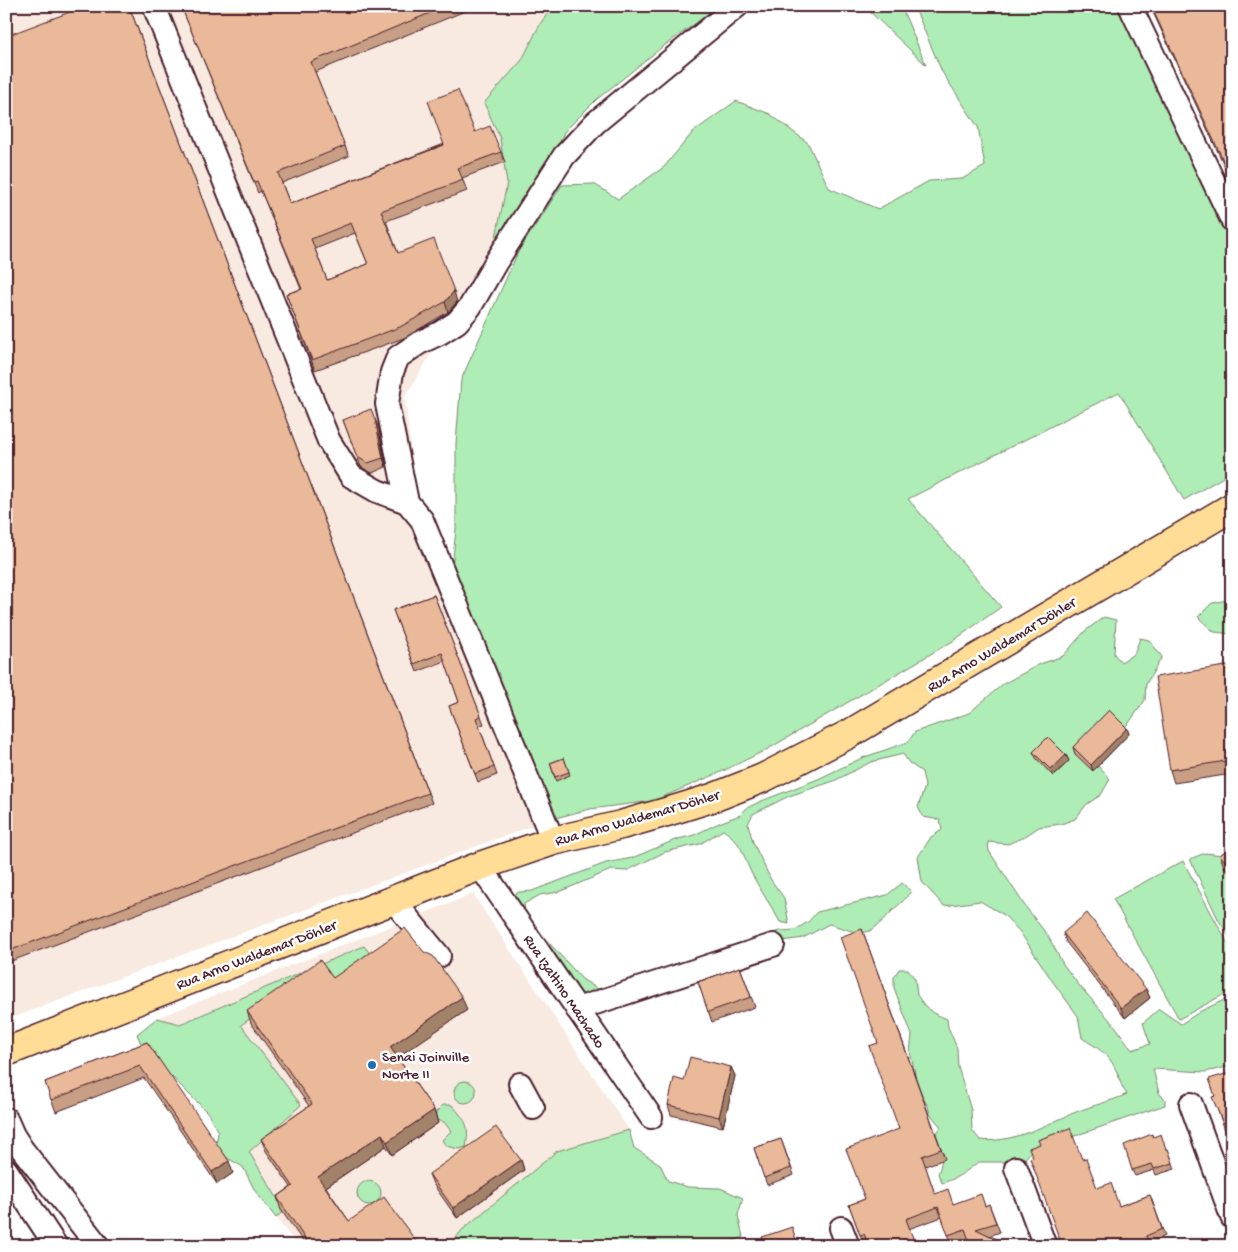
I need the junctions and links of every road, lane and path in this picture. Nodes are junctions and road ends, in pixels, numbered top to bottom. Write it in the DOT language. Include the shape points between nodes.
graph roads {
  1 [pos="154,6"];
  2 [pos="737,6"];
  3 [pos="1130,6"];
  4 [pos="1232,220"];
  5 [pos="407,502"];
  6 [pos="1232,507"];
  7 [pos="553,841"];
  8 [pos="480,866"];
  9 [pos="393,900"];
  10 [pos="773,945"];
  11 [pos="439,956"];
  12 [pos="577,1009"];
  13 [pos="6,1052"];
  14 [pos="520,1084"];
  15 [pos="1191,1104"];
  16 [pos="533,1108"];
  17 [pos="651,1117"];
  18 [pos="6,1119"];
  19 [pos="14,1152"];
  20 [pos="1016,1168"];
  21 [pos="6,1170"];
  22 [pos="1232,1217"];
  23 [pos="56,1246"];
  24 [pos="98,1246"];
  25 [pos="1045,1246"];
  1 -- 5 [label="street" via="329,441 351,476 377,491"];
  2 -- 5 [label="street" via="594,123 564,156 458,322 398,357 387,404"];
  3 -- 4 [label="street"];
  5 -- 7 [label="street" via="422,520"];
  6 -- 7 [label="main road, Rua Arno Waldemar Döhler" via="849,734 799,760 715,797"];
  7 -- 8 [label="main road, Rua Arno Waldemar Döhler"];
  8 -- 9 [label="main road, Rua Arno Waldemar Döhler"];
  8 -- 12 [label="street, Rua Izaltino Machado"];
  9 -- 11 [label="street"];
  9 -- 13 [label="main road, Rua Arno Waldemar Döhler"];
  10 -- 12 [label="street"];
  12 -- 17 [label="street, Rua Izaltino Machado"];
  14 -- 16 [label="street"];
  15 -- 22 [label="street"];
  18 -- 19 [label="street" via="13,1135"];
  19 -- 24 [label="street"];
  20 -- 25 [label="street"];
  21 -- 23 [label="street"];
}
